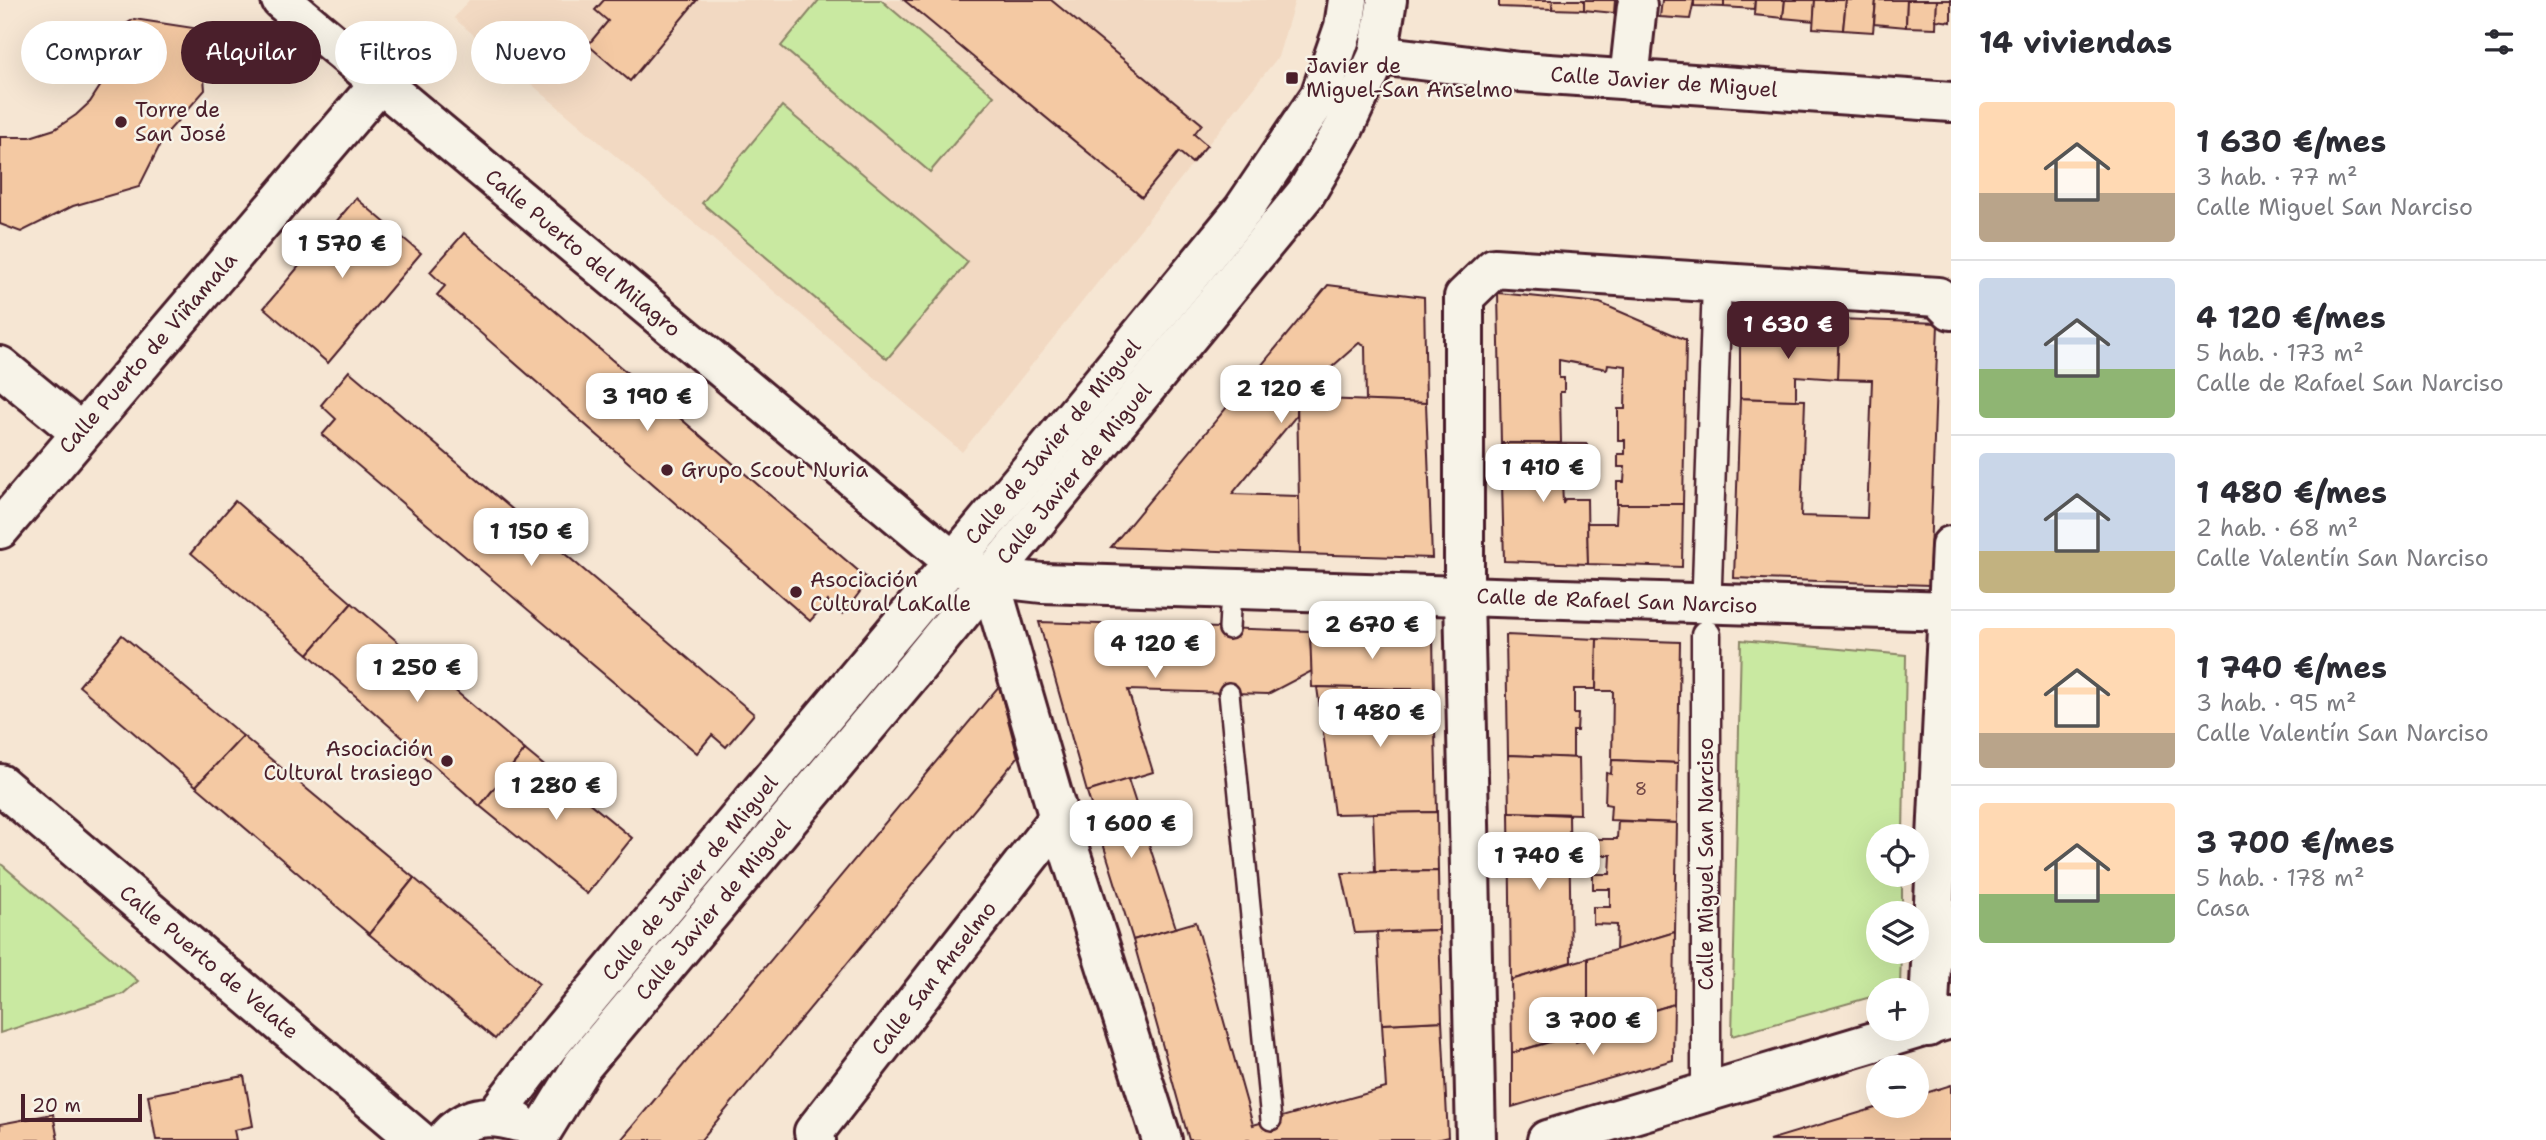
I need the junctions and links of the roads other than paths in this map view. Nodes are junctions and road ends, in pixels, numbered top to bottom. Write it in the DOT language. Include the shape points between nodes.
graph roads {
  1 [pos="281,0"];
  2 [pos="1348,0"];
  3 [pos="1387,0"];
  4 [pos="1637,6"];
  5 [pos="335,45"];
  6 [pos="1378,55"];
  7 [pos="1629,80"];
  8 [pos="379,84"];
  9 [pos="381,84"];
  10 [pos="1951,102"];
  11 [pos="1717,283"];
  12 [pos="1951,310"];
  13 [pos="0,366"];
  14 [pos="80,432"];
  15 [pos="0,529"];
  16 [pos="1951,546"];
  17 [pos="954,562"];
  18 [pos="989,577"];
  19 [pos="1707,584"];
  20 [pos="1231,589"];
  21 [pos="1464,596"];
  22 [pos="1950,611"];
  23 [pos="1229,629"];
  24 [pos="1706,635"];
  25 [pos="1229,693"];
  26 [pos="0,784"];
  27 [pos="1059,818"];
  28 [pos="1939,1023"];
  29 [pos="1706,1093"];
  30 [pos="495,1116"];
  31 [pos="1271,1120"];
  32 [pos="537,1139"];
  33 [pos="418,1140"];
  34 [pos="445,1140"];
  35 [pos="816,1140"];
  36 [pos="1161,1140"];
  37 [pos="1476,1140"];
  38 [pos="1547,1140"];
  1 -- 5 [label="street, Calle Puerto del Milagro"];
  2 -- 17 [label="street, Calle de Javier de Miguel" via="1344,27 1320,96 1278,161"];
  3 -- 6 [label="street, Calle Javier de Miguel"];
  4 -- 7 [label="street"];
  6 -- 7 [label="street, Calle Javier de Miguel"];
  6 -- 18 [label="street, Calle Javier de Miguel" via="1344,128 1306,193"];
  7 -- 10 [label="street, Calle Javier de Miguel"];
  8 -- 14 [label="street, Calle Puerto de Viñamala"];
  9 -- 17 [label="street, Calle Puerto del Milagro"];
  11 -- 12 [label="street" via="1938,297"];
  11 -- 19 [label="street"];
  11 -- 21 [label="street" via="1494,268 1464,298"];
  13 -- 14 [label="street"];
  14 -- 15 [label="street, Calle Puerto de Viñamala"];
  16 -- 22 [label="street"];
  17 -- 18 [label="street, Calle Puerto del Milagro"];
  17 -- 30 [label="street, Calle de Javier de Miguel"];
  18 -- 20 [label="street, Calle de Rafael San Narciso"];
  18 -- 27 [label="street"];
  18 -- 32 [label="street, Calle Javier de Miguel" via="582,1066"];
  20 -- 21 [label="street, Calle de Rafael San Narciso"];
  20 -- 23 [label="lane"];
  21 -- 22 [label="street, Calle de Rafael San Narciso"];
  21 -- 37 [label="street"];
  22 -- 28 [label="street"];
  24 -- 29 [label="street, Calle Miguel San Narciso"];
  25 -- 31 [label="lane"];
  26 -- 33 [label="street, Calle Puerto de Velate"];
  27 -- 35 [label="street, Calle San Anselmo" via="814,1132"];
  27 -- 36 [label="street"];
  28 -- 29 [label="street"];
  29 -- 38 [label="street"];
  30 -- 32 [label="street" via="518,1122"];
  30 -- 34 [label="street" via="458,1124"];
}
